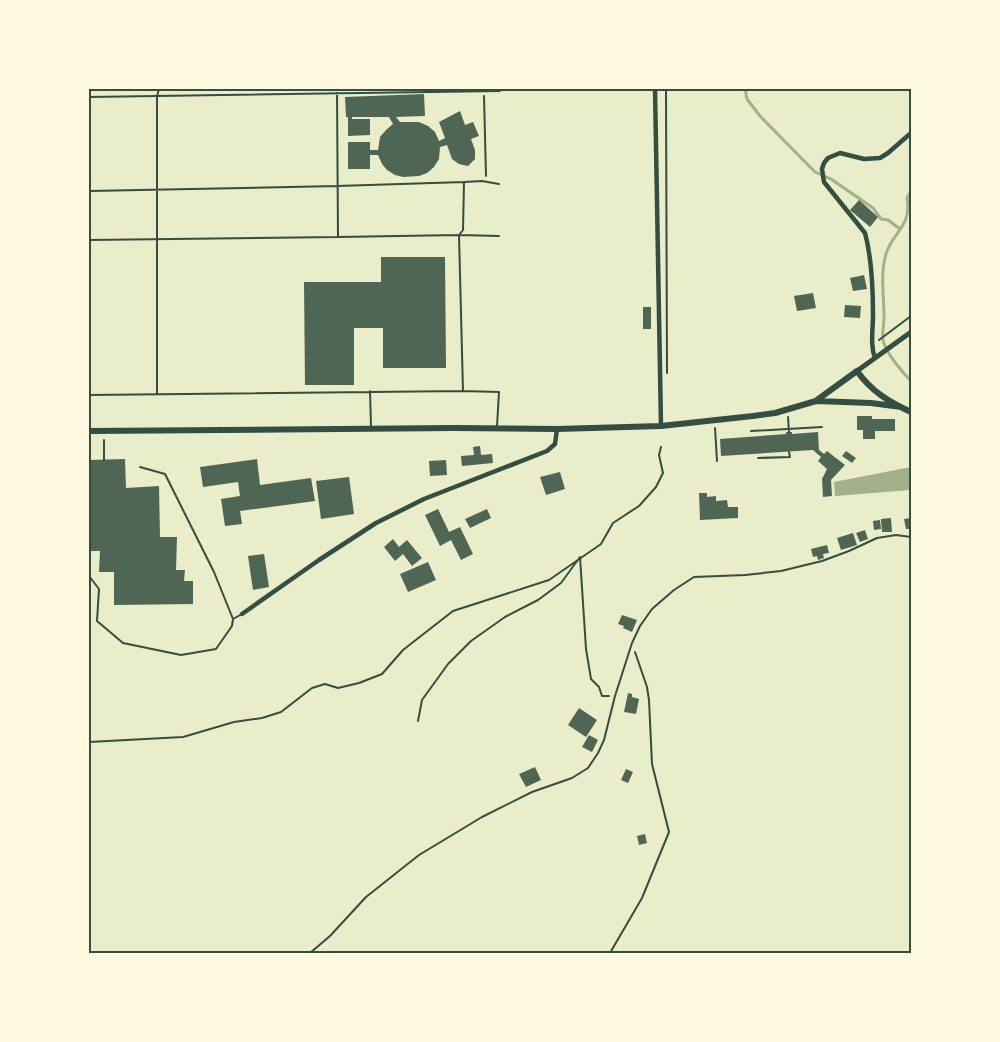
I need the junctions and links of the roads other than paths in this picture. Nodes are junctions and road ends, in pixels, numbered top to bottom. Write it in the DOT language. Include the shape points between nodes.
graph roads {
  1 [pos="159,89"];
  2 [pos="655,89"];
  3 [pos="461,90"];
  4 [pos="488,90"];
  5 [pos="500,91"];
  6 [pos="337,92"];
  7 [pos="89,96"];
  8 [pos="157,96"];
  9 [pos="911,133"];
  10 [pos="464,182"];
  11 [pos="499,184"];
  12 [pos="337,186"];
  13 [pos="156,190"];
  14 [pos="89,191"];
  15 [pos="459,235"];
  16 [pos="499,236"];
  17 [pos="338,237"];
  18 [pos="156,239"];
  19 [pos="89,240"];
  20 [pos="911,332"];
  21 [pos="875,358"];
  22 [pos="857,371"];
  23 [pos="463,390"];
  24 [pos="370,391"];
  25 [pos="157,393"];
  26 [pos="89,394"];
  27 [pos="816,401"];
  28 [pos="901,407"];
  29 [pos="911,412"];
  30 [pos="660,426"];
  31 [pos="371,428"];
  32 [pos="497,428"];
  33 [pos="557,429"];
  34 [pos="89,431"];
  35 [pos="140,467"];
  36 [pos="911,537"];
  37 [pos="89,576"];
  38 [pos="242,614"];
  39 [pos="233,619"];
  40 [pos="310,953"];
  1 -- 8 [label="lane"];
  2 -- 30 [label="street"];
  3 -- 4 [label="lane"];
  3 -- 6 [label="lane"];
  4 -- 5 [label="lane"];
  6 -- 8 [label="lane"];
  6 -- 12 [label="lane"];
  7 -- 8 [label="lane"];
  8 -- 13 [label="lane"];
  9 -- 21 [label="street" via="880,158 834,154 822,169 824,182 865,233 868,243 873,298 871,350"];
  10 -- 11 [label="lane"];
  10 -- 12 [label="lane"];
  10 -- 15 [label="lane" via="463,230"];
  12 -- 13 [label="lane"];
  12 -- 17 [label="lane"];
  13 -- 14 [label="lane"];
  13 -- 18 [label="lane"];
  15 -- 16 [label="lane"];
  15 -- 17 [label="lane"];
  15 -- 23 [label="lane"];
  17 -- 18 [label="lane"];
  18 -- 19 [label="lane"];
  18 -- 25 [label="lane"];
  20 -- 21 [label="street"];
  21 -- 22 [label="street"];
  22 -- 27 [label="main road"];
  22 -- 28 [label="main road" via="879,395"];
  23 -- 24 [label="lane"];
  23 -- 32 [label="lane" via="499,392"];
  24 -- 25 [label="lane"];
  24 -- 31 [label="lane"];
  25 -- 26 [label="lane"];
  27 -- 28 [label="main road"];
  27 -- 30 [label="main road" via="754,416"];
  28 -- 29 [label="main road"];
  30 -- 33 [label="main road"];
  31 -- 32 [label="main road"];
  31 -- 34 [label="main road"];
  32 -- 33 [label="main road"];
  33 -- 38 [label="street" via="555,444 548,451 424,499 376,523"];
  35 -- 39 [label="lane" via="165,474 214,572"];
  36 -- 40 [label="lane" via="896,534 876,538 822,561 781,571 694,577 674,590 652,609 632,642 604,740 588,768 572,778 532,792 419,855 366,897"];
  37 -- 39 [label="lane" via="99,589 97,621 123,643 181,655 216,649 232,626"];
  38 -- 39 [label="lane"];
}
